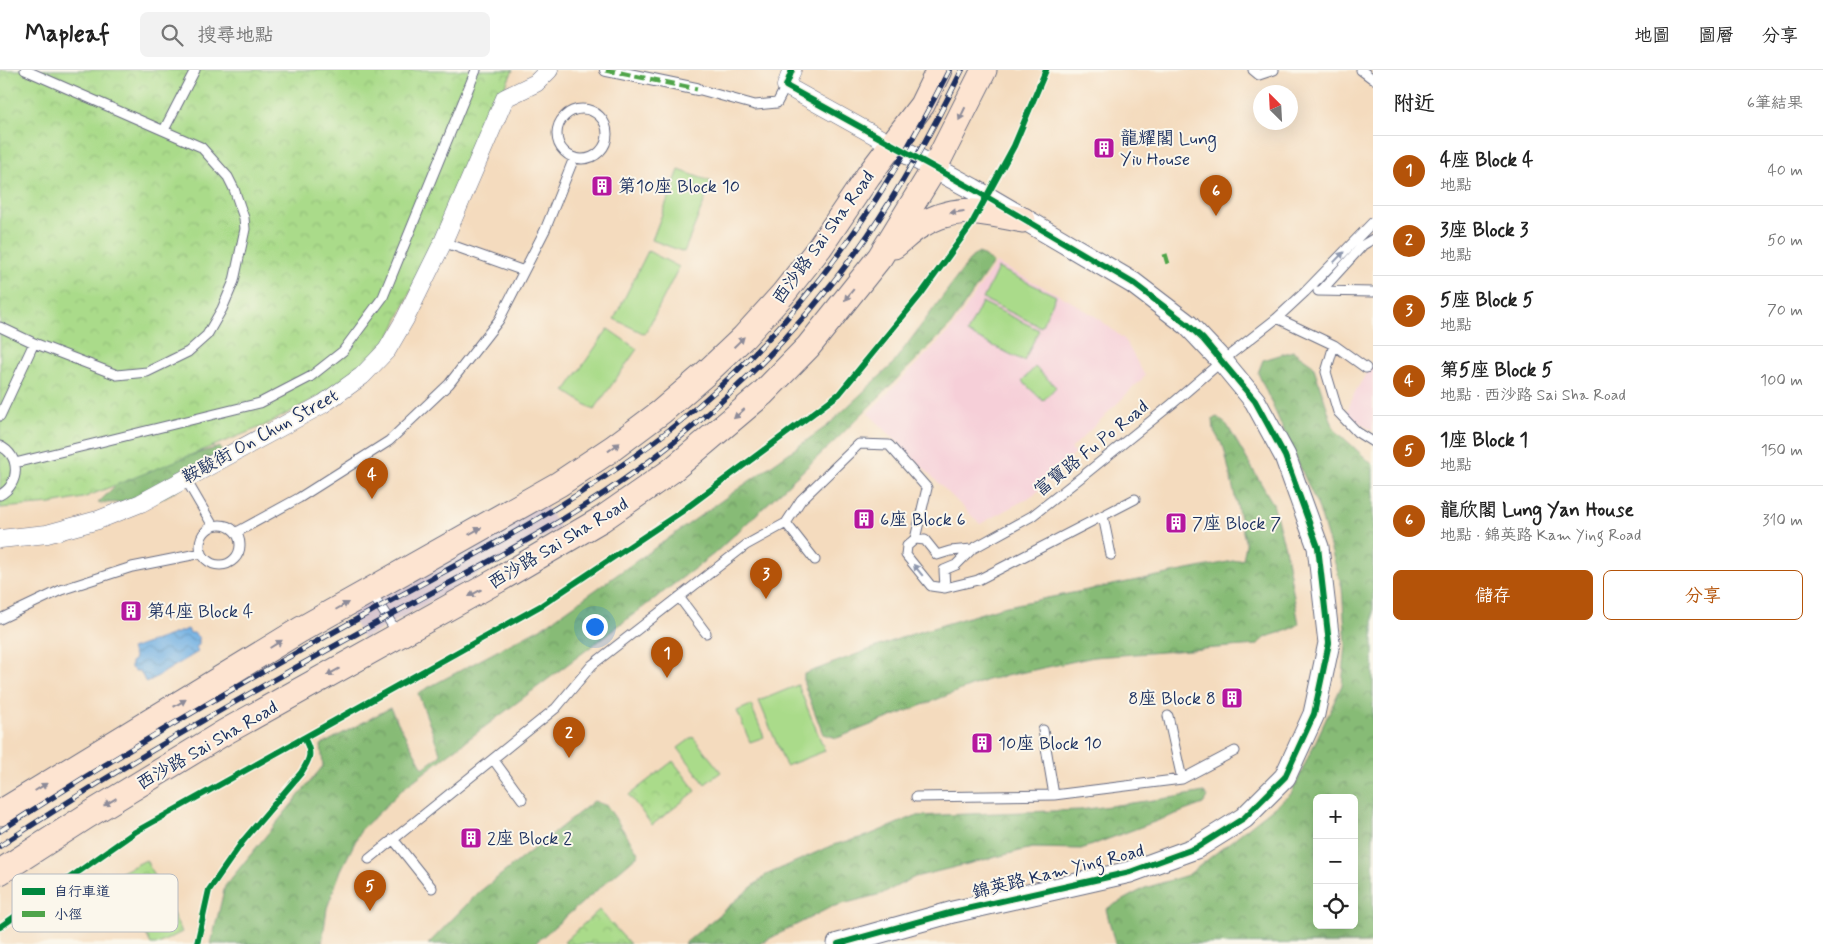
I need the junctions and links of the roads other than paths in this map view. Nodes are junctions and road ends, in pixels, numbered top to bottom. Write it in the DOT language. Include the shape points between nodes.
graph roads {
  1 [pos="25,70"];
  2 [pos="195,70"];
  3 [pos="476,70"];
  4 [pos="549,70"];
  5 [pos="606,70"];
  6 [pos="939,70"];
  7 [pos="984,70"];
  8 [pos="1253,70"];
  9 [pos="1274,70"];
  10 [pos="1361,70"];
  11 [pos="789,78"];
  12 [pos="1373,79"];
  13 [pos="697,89"];
  14 [pos="164,130"];
  15 [pos="892,145"];
  16 [pos="574,158"];
  17 [pos="935,167"];
  18 [pos="1023,220"];
  19 [pos="1373,222"];
  20 [pos="1373,240"];
  21 [pos="443,242"];
  22 [pos="880,257"];
  23 [pos="524,271"];
  24 [pos="1321,291"];
  25 [pos="1372,291"];
  26 [pos="1305,292"];
  27 [pos="1277,318"];
  28 [pos="0,327"];
  29 [pos="34,343"];
  30 [pos="1334,345"];
  31 [pos="1222,360"];
  32 [pos="1366,368"];
  33 [pos="0,416"];
  34 [pos="1373,442"];
  35 [pos="0,446"];
  36 [pos="15,463"];
  37 [pos="185,478"];
  38 [pos="0,495"];
  39 [pos="1135,499"];
  40 [pos="1103,516"];
  41 [pos="786,523"];
  42 [pos="213,526"];
  43 [pos="237,532"];
  44 [pos="0,539"];
  45 [pos="915,539"];
  46 [pos="972,548"];
  47 [pos="202,553"];
  48 [pos="937,555"];
  49 [pos="1111,555"];
  50 [pos="815,560"];
  51 [pos="944,570"];
  52 [pos="945,588"];
  53 [pos="370,590"];
  54 [pos="679,597"];
  55 [pos="0,619"];
  56 [pos="706,633"];
  57 [pos="399,635"];
  58 [pos="1168,716"];
  59 [pos="1043,730"];
  60 [pos="1235,751"];
  61 [pos="493,759"];
  62 [pos="1182,779"];
  63 [pos="1054,795"];
  64 [pos="522,798"];
  65 [pos="916,798"];
  66 [pos="0,813"];
  67 [pos="393,839"];
  68 [pos="369,859"];
  69 [pos="0,872"];
  70 [pos="432,888"];
  71 [pos="838,944"];
  1 -- 14 [label="lane"];
  2 -- 14 [label="lane"];
  3 -- 36 [label="lane" via="383,297 344,351 310,377 260,403"];
  4 -- 21 [label="street, 鞍駿街 On Chun Street" via="536,83 505,98"];
  5 -- 13 [label="street"];
  6 -- 15 [label="main road, 西沙路 Sai Sha Road" via="922,106"];
  7 -- 17 [label="main road, 西沙路 Sai Sha Road, one-way"];
  8 -- 9 [label="lane" via="1259,75"];
  10 -- 12 [label="lane"];
  11 -- 13 [label="lane" via="777,103 754,105"];
  11 -- 15 [label="street"];
  14 -- 29 [label="lane" via="201,147 215,161 228,177 244,218 245,229 234,280 207,335 188,352 147,372 117,375"];
  15 -- 17 [label="street, 錦英路 Kam Ying Road"];
  53 -- 15 [label="main road, 西沙路 Sai Sha Road, one-way" via="558,484 613,448 698,381 783,294"];
  16 -- 16 [label="lane" via="560,147 557,130 565,115 582,108 598,114 607,127 606,142 603,150 590,159"];
  16 -- 23 [label="lane" via="545,230"];
  17 -- 18 [label="street, 錦英路 Kam Ying Road"];
  17 -- 22 [label="main road, 西沙路 Sai Sha Road"];
  18 -- 22 [label="main road, one-way" via="971,210 952,212 918,227"];
  18 -- 31 [label="street, 錦英路 Kam Ying Road" via="1135,285 1188,324"];
  26 -- 19 [label="lane, 富寶路 Fu Po Road, one-way"];
  20 -- 24 [label="lane" via="1363,245"];
  21 -- 23 [label="lane"];
  21 -- 37 [label="street, 鞍駿街 On Chun Street" via="387,350 362,376 323,404"];
  22 -- 57 [label="main road, 西沙路 Sai Sha Road, one-way" via="808,347 762,394 671,471 602,519"];
  23 -- 43 [label="lane" via="499,320 449,384 389,441 299,498"];
  24 -- 25 [label="lane"];
  24 -- 26 [label="lane"];
  26 -- 27 [label="lane, 富寶路 Fu Po Road"];
  27 -- 30 [label="lane"];
  27 -- 31 [label="lane, 富寶路 Fu Po Road"];
  28 -- 29 [label="lane"];
  29 -- 33 [label="lane"];
  30 -- 32 [label="lane"];
  30 -- 34 [label="lane" via="1326,372 1338,412 1357,432"];
  31 -- 46 [label="lane, 富寶路 Fu Po Road" via="1032,516"];
  31 -- 71 [label="street, 錦英路 Kam Ying Road" via="1254,401 1284,456 1318,547 1329,643 1314,714 1285,777 1244,818 1188,851 1130,872 953,912"];
  35 -- 36 [label="lane"];
  36 -- 38 [label="lane" via="15,479"];
  37 -- 42 [label="lane"];
  37 -- 44 [label="street, 鞍駿街 On Chun Street" via="141,503 98,520 47,534"];
  39 -- 40 [label="lane"];
  40 -- 49 [label="lane"];
  40 -- 52 [label="lane" via="978,580"];
  41 -- 45 [label="lane" via="801,500 859,444 889,445 927,488"];
  41 -- 50 [label="lane"];
  41 -- 54 [label="lane" via="746,545"];
  42 -- 43 [label="lane" via="226,525"];
  42 -- 47 [label="lane" via="200,540"];
  43 -- 47 [label="lane" via="241,545 236,558 230,562 217,565"];
  45 -- 48 [label="lane" via="925,540"];
  52 -- 45 [label="lane, one-way" via="931,586 906,555 907,546"];
  46 -- 48 [label="lane, 富寶路 Fu Po Road"];
  46 -- 51 [label="lane, 富寶路 Fu Po Road" via="956,565"];
  47 -- 55 [label="lane" via="132,567 61,590"];
  48 -- 51 [label="lane"];
  51 -- 52 [label="lane"];
  53 -- 57 [label="lane"];
  66 -- 53 [label="main road, 西沙路 Sai Sha Road, one-way"];
  54 -- 56 [label="lane"];
  54 -- 61 [label="lane" via="592,665 556,708"];
  57 -- 69 [label="main road, 西沙路 Sai Sha Road, one-way" via="204,745"];
  58 -- 62 [label="lane"];
  59 -- 63 [label="lane"];
  60 -- 62 [label="lane"];
  61 -- 64 [label="lane"];
  61 -- 67 [label="lane"];
  62 -- 63 [label="lane"];
  63 -- 65 [label="lane"];
  67 -- 68 [label="lane"];
  67 -- 70 [label="lane"];
}
